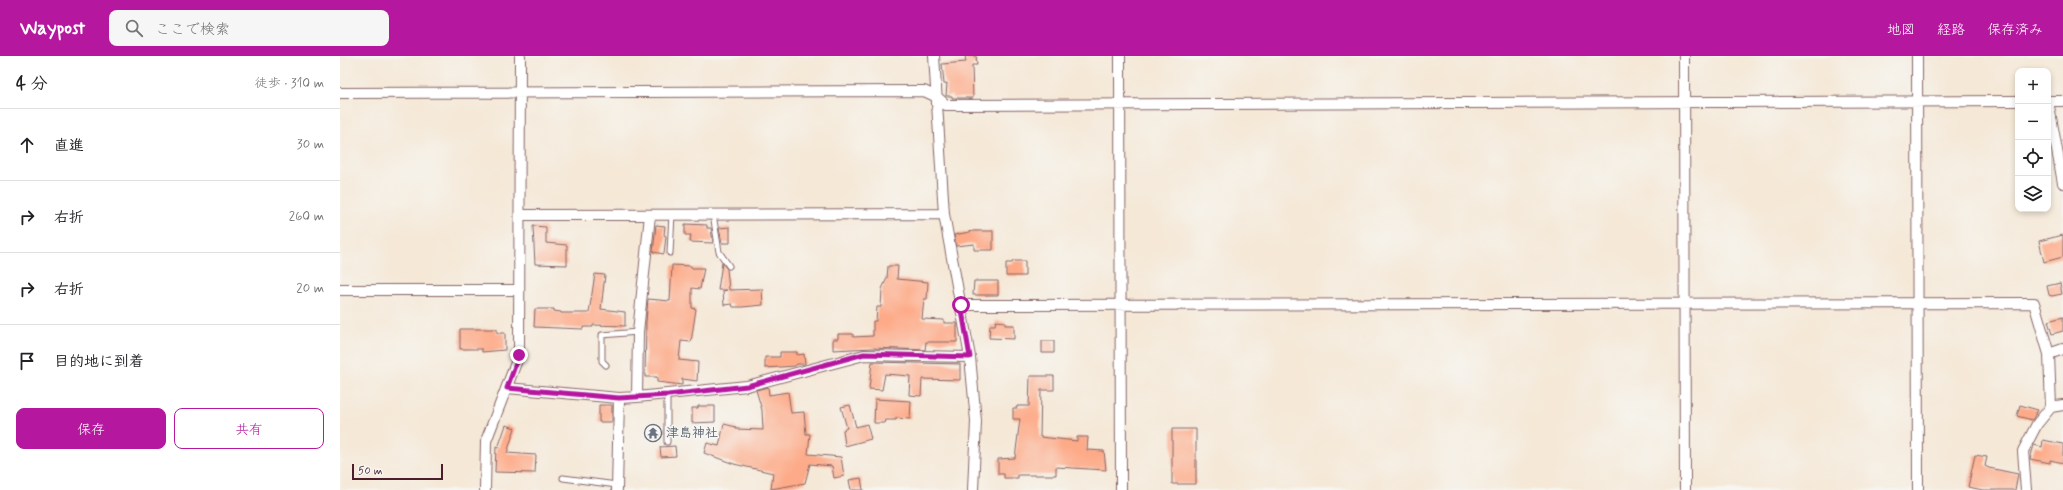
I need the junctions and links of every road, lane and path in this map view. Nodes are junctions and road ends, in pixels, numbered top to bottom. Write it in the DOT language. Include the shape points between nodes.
graph roads {
  1 [pos="520,56"];
  2 [pos="934,56"];
  3 [pos="1120,56"];
  4 [pos="1684,56"];
  5 [pos="1916,56"];
  6 [pos="340,93"];
  7 [pos="520,93"];
  8 [pos="936,97"];
  9 [pos="2063,100"];
  10 [pos="1917,101"];
  11 [pos="2015,101"];
  12 [pos="2051,101"];
  13 [pos="1684,102"];
  14 [pos="1120,104"];
  15 [pos="2049,104"];
  16 [pos="2061,166"];
  17 [pos="2063,184"];
  18 [pos="672,214"];
  19 [pos="713,214"];
  20 [pos="944,214"];
  21 [pos="520,215"];
  22 [pos="650,215"];
  23 [pos="670,253"];
  24 [pos="729,266"];
  25 [pos="340,290"];
  26 [pos="519,290"];
  27 [pos="1917,303"];
  28 [pos="1686,304"];
  29 [pos="961,305"];
  30 [pos="1120,305"];
  31 [pos="638,332"];
  32 [pos="2063,348"];
  33 [pos="2049,354"];
  34 [pos="970,357"];
  35 [pos="606,365"];
  36 [pos="507,388"];
  37 [pos="668,395"];
  38 [pos="637,397"];
  39 [pos="619,398"];
  40 [pos="2063,405"];
  41 [pos="2051,407"];
  42 [pos="667,442"];
  43 [pos="563,478"];
  44 [pos="617,488"];
  45 [pos="485,490"];
  46 [pos="973,490"];
  47 [pos="1121,490"];
  48 [pos="1685,490"];
  49 [pos="1918,490"];
  50 [pos="2026,490"];
  1 -- 7 [label="street"];
  2 -- 8 [label="street"];
  3 -- 14 [label="street"];
  4 -- 13 [label="street"];
  5 -- 10 [label="street"];
  6 -- 7 [label="street"];
  7 -- 8 [label="street" via="924,91"];
  7 -- 21 [label="street"];
  8 -- 14 [label="street" via="946,106"];
  8 -- 20 [label="street"];
  9 -- 12 [label="street"];
  10 -- 11 [label="street"];
  10 -- 13 [label="street"];
  10 -- 27 [label="street"];
  13 -- 14 [label="street"];
  13 -- 28 [label="street"];
  14 -- 30 [label="street"];
  15 -- 16 [label="street"];
  16 -- 17 [label="street"];
  18 -- 19 [label="street"];
  18 -- 22 [label="street"];
  18 -- 23 [label="lane"];
  19 -- 20 [label="street"];
  19 -- 24 [label="lane" via="719,252"];
  20 -- 29 [label="street"];
  21 -- 22 [label="street"];
  21 -- 26 [label="street"];
  22 -- 31 [label="street"];
  25 -- 26 [label="street"];
  26 -- 36 [label="street" via="519,355"];
  27 -- 28 [label="street"];
  27 -- 33 [label="street" via="2034,303"];
  27 -- 49 [label="street"];
  28 -- 30 [label="street"];
  28 -- 48 [label="street"];
  29 -- 30 [label="street"];
  29 -- 34 [label="street"];
  30 -- 47 [label="street"];
  31 -- 35 [label="lane" via="602,335 602,361"];
  31 -- 38 [label="street"];
  32 -- 33 [label="street"];
  33 -- 41 [label="street"];
  34 -- 37 [label="street" via="864,354 747,386"];
  34 -- 46 [label="street" via="976,421"];
  36 -- 39 [label="street"];
  36 -- 45 [label="street" via="486,441"];
  37 -- 38 [label="street"];
  37 -- 42 [label="lane"];
  38 -- 39 [label="street"];
  39 -- 44 [label="street"];
  40 -- 41 [label="street"];
  41 -- 50 [label="street" via="2037,424 2023,451"];
  43 -- 44 [label="lane"];
}
